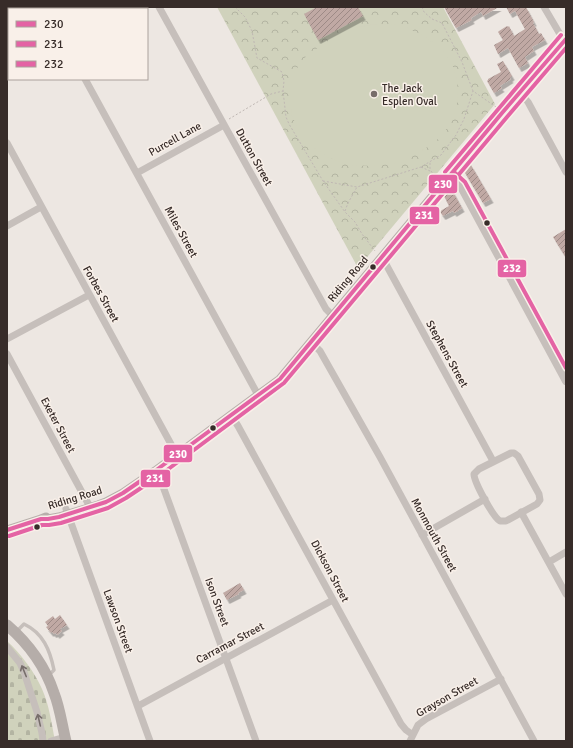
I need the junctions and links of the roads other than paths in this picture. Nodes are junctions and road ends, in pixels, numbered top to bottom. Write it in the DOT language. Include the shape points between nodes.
graph roads {
  1 [pos="159,7"];
  2 [pos="544,7"];
  3 [pos="565,40"];
  4 [pos="86,80"];
  5 [pos="520,93"];
  6 [pos="224,125"];
  7 [pos="7,143"];
  8 [pos="566,172"];
  9 [pos="136,173"];
  10 [pos="450,176"];
  11 [pos="41,208"];
  12 [pos="7,226"];
  13 [pos="382,257"];
  14 [pos="89,295"];
  15 [pos="333,316"];
  16 [pos="7,339"];
  17 [pos="311,342"];
  18 [pos="7,354"];
  19 [pos="566,381"];
  20 [pos="258,395"];
  21 [pos="231,415"];
  22 [pos="177,454"];
  23 [pos="494,461"];
  24 [pos="155,471"];
  25 [pos="485,498"];
  26 [pos="89,505"];
  27 [pos="66,512"];
  28 [pos="521,512"];
  29 [pos="7,530"];
  30 [pos="422,535"];
  31 [pos="566,552"];
  32 [pos="549,562"];
  33 [pos="566,594"];
  34 [pos="333,600"];
  35 [pos="7,625"];
  36 [pos="16,633"];
  37 [pos="7,646"];
  38 [pos="226,658"];
  39 [pos="47,676"];
  40 [pos="501,679"];
  41 [pos="138,706"];
  42 [pos="411,738"];
  43 [pos="66,739"];
  44 [pos="43,741"];
  45 [pos="51,741"];
  46 [pos="150,741"];
  47 [pos="256,741"];
  48 [pos="534,741"];
  1 -- 6 [label="street, Dutton Street"];
  2 -- 3 [label="street"];
  3 -- 5 [label="main road, Riding Road"];
  4 -- 9 [label="street, Miles Street"];
  5 -- 8 [label="street" via="528,102"];
  5 -- 10 [label="main road, Riding Road"];
  6 -- 9 [label="street, Purcell Lane"];
  6 -- 15 [label="street, Dutton Street" via="326,309"];
  7 -- 11 [label="street, Forbes Street"];
  9 -- 20 [label="street, Miles Street"];
  10 -- 13 [label="main road, Riding Road"];
  10 -- 19 [label="street" via="460,185"];
  11 -- 12 [label="street"];
  11 -- 14 [label="street, Forbes Street"];
  13 -- 15 [label="main road, Riding Road"];
  13 -- 23 [label="street, Stephens Street"];
  14 -- 16 [label="street"];
  14 -- 22 [label="street, Forbes Street"];
  15 -- 17 [label="main road, Riding Road"];
  17 -- 20 [label="main road, Riding Road" via="280,379"];
  17 -- 30 [label="street, Monmouth Street" via="324,357"];
  18 -- 26 [label="street, Exeter Street"];
  20 -- 21 [label="main road, Riding Road"];
  21 -- 22 [label="main road, Riding Road"];
  21 -- 34 [label="street, Dickson Street"];
  22 -- 24 [label="main road, Riding Road"];
  23 -- 25 [label="street" via="474,474"];
  23 -- 28 [label="street" via="508,454 516,454 539,494 539,502"];
  24 -- 26 [label="main road, Riding Road" via="106,502"];
  24 -- 38 [label="street, Ison Street" via="161,481"];
  25 -- 28 [label="street" via="500,522"];
  25 -- 30 [label="street"];
  26 -- 27 [label="main road, Riding Road"];
  27 -- 29 [label="main road, Riding Road"];
  27 -- 41 [label="street, Lawson Street"];
  28 -- 32 [label="street"];
  30 -- 40 [label="street, Monmouth Street"];
  31 -- 32 [label="street"];
  32 -- 33 [label="street"];
  34 -- 38 [label="street, Carramar Street"];
  34 -- 42 [label="street, Dickson Street"];
  35 -- 36 [label="main road"];
  36 -- 39 [label="main road"];
  36 -- 39 [label="lane" via="24,624 39,634 48,649 54,670"];
  44 -- 37 [label="street, one-way" via="24,672"];
  38 -- 41 [label="street, Carramar Street"];
  38 -- 47 [label="street, Ison Street"];
  39 -- 43 [label="main road"];
  40 -- 42 [label="street, Grayson Street" via="426,719 418,725"];
  40 -- 48 [label="street, Monmouth Street"];
  41 -- 46 [label="street, Lawson Street"];
  43 -- 45 [label="street"];
}
